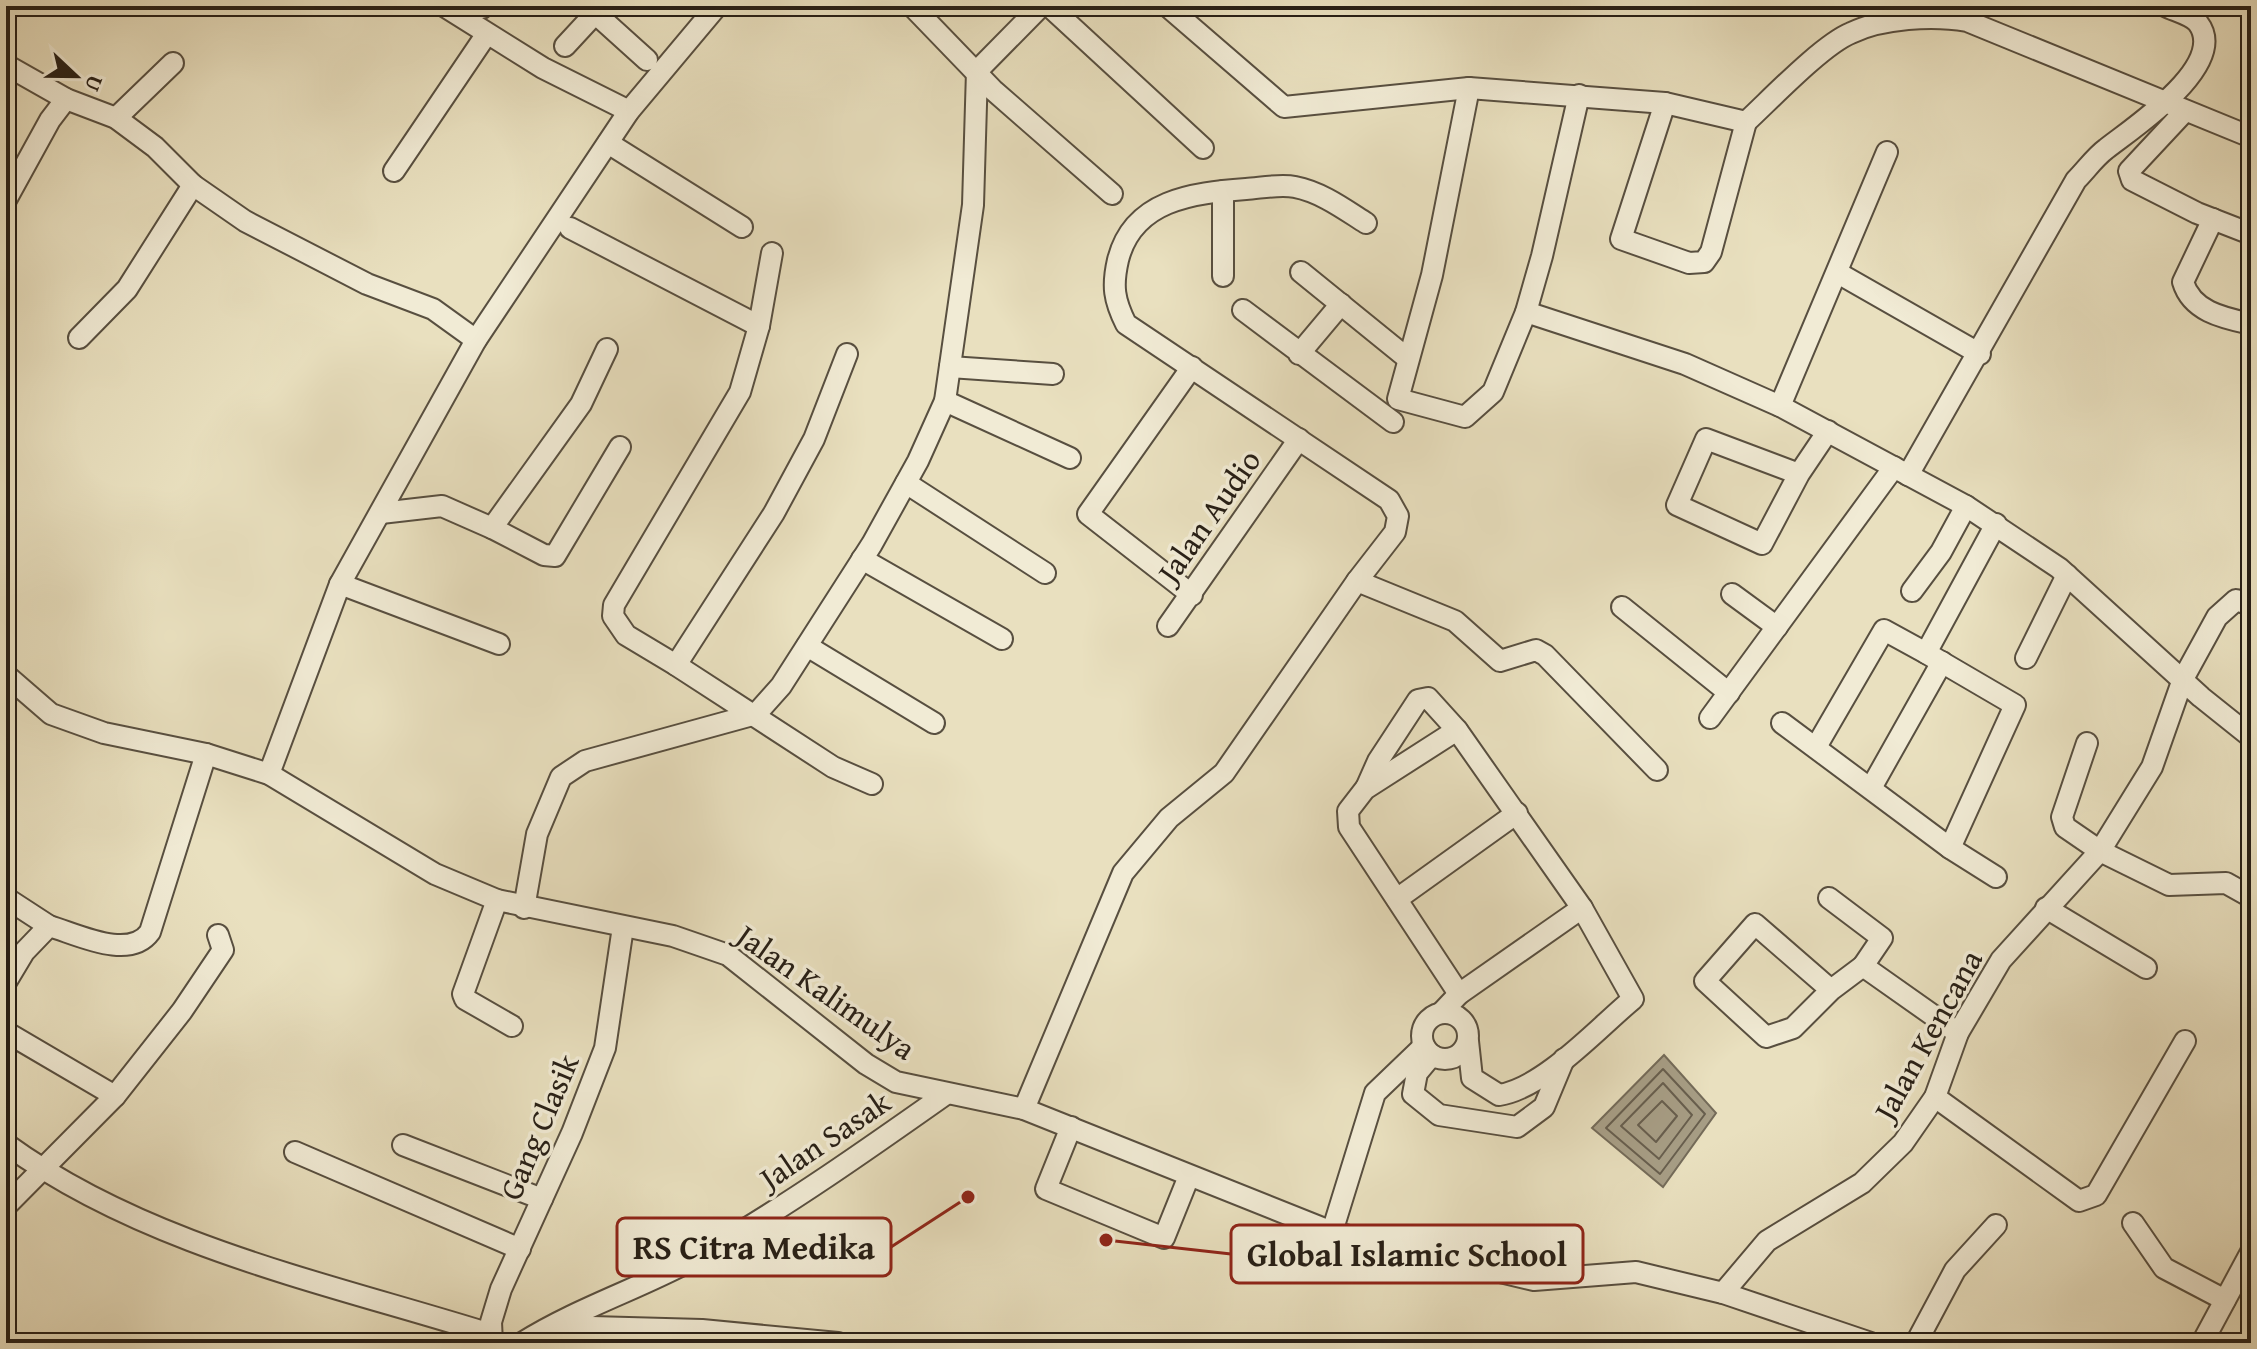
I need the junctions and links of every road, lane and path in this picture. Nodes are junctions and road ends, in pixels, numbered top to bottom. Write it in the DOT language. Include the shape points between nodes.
graph roads {
  1 [pos="444,6"];
  2 [pos="717,6"];
  3 [pos="912,6"];
  4 [pos="1041,6"];
  5 [pos="1049,6"];
  6 [pos="1167,6"];
  7 [pos="2165,6"];
  8 [pos="599,10"];
  9 [pos="486,35"];
  10 [pos="565,46"];
  11 [pos="647,60"];
  12 [pos="173,63"];
  13 [pos="6,65"];
  14 [pos="977,71"];
  15 [pos="1469,88"];
  16 [pos="1579,95"];
  17 [pos="66,99"];
  18 [pos="1665,103"];
  19 [pos="2165,104"];
  20 [pos="629,111"];
  21 [pos="2185,111"];
  22 [pos="116,118"];
  23 [pos="1746,122"];
  24 [pos="2251,137"];
  25 [pos="608,143"];
  26 [pos="1203,148"];
  27 [pos="1887,152"];
  28 [pos="394,171"];
  29 [pos="193,185"];
  30 [pos="1223,191"];
  31 [pos="1112,194"];
  32 [pos="6,200"];
  33 [pos="2213,219"];
  34 [pos="1366,223"];
  35 [pos="742,227"];
  36 [pos="570,228"];
  37 [pos="2251,234"];
  38 [pos="772,253"];
  39 [pos="1301,272"];
  40 [pos="1838,273"];
  41 [pos="1223,276"];
  42 [pos="1341,304"];
  43 [pos="1243,310"];
  44 [pos="1526,312"];
  45 [pos="2251,324"];
  46 [pos="759,326"];
  47 [pos="79,338"];
  48 [pos="476,340"];
  49 [pos="607,349"];
  50 [pos="847,354"];
  51 [pos="1299,354"];
  52 [pos="1980,354"];
  53 [pos="1407,358"];
  54 [pos="950,367"];
  55 [pos="1192,367"];
  56 [pos="1053,374"];
  57 [pos="945,401"];
  58 [pos="1780,406"];
  59 [pos="1393,422"];
  60 [pos="1828,431"];
  61 [pos="1299,439"];
  62 [pos="620,447"];
  63 [pos="1070,458"];
  64 [pos="1901,471"];
  65 [pos="1799,474"];
  66 [pos="906,483"];
  67 [pos="1966,506"];
  68 [pos="381,513"];
  69 [pos="1996,524"];
  70 [pos="492,528"];
  71 [pos="862,559"];
  72 [pos="1045,573"];
  73 [pos="2067,575"];
  74 [pos="1357,581"];
  75 [pos="340,584"];
  76 [pos="1912,591"];
  77 [pos="1732,594"];
  78 [pos="1192,595"];
  79 [pos="2251,605"];
  80 [pos="1622,607"];
  81 [pos="1168,626"];
  82 [pos="1777,627"];
  83 [pos="1002,639"];
  84 [pos="499,644"];
  85 [pos="807,646"];
  86 [pos="1934,658"];
  87 [pos="2026,658"];
  88 [pos="676,665"];
  89 [pos="6,675"];
  90 [pos="2183,679"];
  91 [pos="1729,693"];
  92 [pos="756,714"];
  93 [pos="1710,718"];
  94 [pos="934,723"];
  95 [pos="1782,723"];
  96 [pos="1457,730"];
  97 [pos="2251,737"];
  98 [pos="2087,743"];
  99 [pos="1816,747"];
  100 [pos="206,754"];
  101 [pos="1657,770"];
  102 [pos="269,774"];
  103 [pos="872,784"];
  104 [pos="1871,788"];
  105 [pos="1365,789"];
  106 [pos="1517,813"];
  107 [pos="1950,848"];
  108 [pos="2100,851"];
  109 [pos="1996,877"];
  110 [pos="2251,897"];
  111 [pos="6,898"];
  112 [pos="1829,898"];
  113 [pos="1397,899"];
  114 [pos="497,900"];
  115 [pos="524,908"];
  116 [pos="1582,908"];
  117 [pos="2046,908"];
  118 [pos="49,926"];
  119 [pos="623,927"];
  120 [pos="218,935"];
  121 [pos="1863,966"];
  122 [pos="2146,968"];
  123 [pos="6,982"];
  124 [pos="1831,990"];
  125 [pos="1459,994"];
  126 [pos="1442,1012"];
  127 [pos="512,1026"];
  128 [pos="6,1032"];
  129 [pos="1958,1033"];
  130 [pos="1468,1041"];
  131 [pos="2185,1041"];
  132 [pos="1428,1051"];
  133 [pos="1564,1059"];
  134 [pos="946,1094"];
  135 [pos="115,1096"];
  136 [pos="1935,1097"];
  137 [pos="1024,1109"];
  138 [pos="1071,1127"];
  139 [pos="6,1144"];
  140 [pos="403,1145"];
  141 [pos="295,1152"];
  142 [pos="44,1170"];
  143 [pos="1189,1176"];
  144 [pos="542,1199"];
  145 [pos="6,1206"];
  146 [pos="2133,1223"];
  147 [pos="1996,1225"];
  148 [pos="1332,1232"];
  149 [pos="520,1249"];
  150 [pos="2251,1252"];
  151 [pos="1723,1293"];
  152 [pos="2225,1300"];
  153 [pos="549,1326"];
  154 [pos="491,1338"];
  155 [pos="783,1339"];
  156 [pos="1866,1342"];
  157 [pos="522,1343"];
  158 [pos="838,1343"];
  159 [pos="1916,1343"];
  160 [pos="2202,1343"];
  1 -- 9 [label="street"];
  2 -- 20 [label="street"];
  3 -- 14 [label="street"];
  4 -- 14 [label="street"];
  5 -- 26 [label="street"];
  6 -- 15 [label="street" via="1284,107"];
  7 -- 19 [label="street" via="2197,21 2203,42 2194,69"];
  8 -- 10 [label="street"];
  8 -- 11 [label="street"];
  9 -- 20 [label="street"];
  9 -- 28 [label="street"];
  12 -- 22 [label="street"];
  13 -- 17 [label="street"];
  14 -- 31 [label="street"];
  14 -- 54 [label="street" via="973,205"];
  15 -- 16 [label="street"];
  15 -- 53 [label="street" via="1432,275"];
  16 -- 18 [label="street"];
  16 -- 44 [label="street"];
  17 -- 22 [label="street"];
  17 -- 32 [label="street"];
  18 -- 23 [label="street"];
  18 -- 23 [label="street" via="1621,239 1689,263 1704,262 1711,252"];
  19 -- 21 [label="street"];
  19 -- 23 [label="street" via="1967,21 1917,18 1850,33"];
  19 -- 52 [label="street" via="2076,180"];
  20 -- 25 [label="street"];
  21 -- 24 [label="street"];
  21 -- 33 [label="street" via="2129,171 2140,185"];
  22 -- 29 [label="street"];
  25 -- 35 [label="street"];
  25 -- 48 [label="street"];
  27 -- 40 [label="street"];
  29 -- 47 [label="street" via="127,289"];
  29 -- 48 [label="street" via="245,221 367,284 433,309"];
  30 -- 34 [label="street" via="1294,186 1327,198"];
  30 -- 41 [label="street"];
  30 -- 55 [label="street" via="1172,200 1149,212 1123,237 1113,280 1114,301 1126,324"];
  33 -- 37 [label="street"];
  33 -- 45 [label="street" via="2183,282 2186,295 2214,316"];
  36 -- 46 [label="street"];
  38 -- 46 [label="street"];
  39 -- 42 [label="street"];
  40 -- 52 [label="street"];
  40 -- 58 [label="street"];
  42 -- 51 [label="street"];
  42 -- 53 [label="street"];
  43 -- 51 [label="street"];
  44 -- 53 [label="street" via="1493,392 1465,417 1398,399"];
  44 -- 58 [label="street" via="1685,364"];
  46 -- 88 [label="street" via="740,392 614,605 613,616 626,635"];
  48 -- 68 [label="street"];
  49 -- 70 [label="street" via="581,404"];
  50 -- 88 [label="street" via="814,439 774,513"];
  51 -- 59 [label="street"];
  52 -- 64 [label="street"];
  54 -- 56 [label="street"];
  54 -- 57 [label="street"];
  55 -- 61 [label="street"];
  55 -- 78 [label="street" via="1088,514"];
  57 -- 63 [label="street"];
  57 -- 66 [label="street"];
  58 -- 60 [label="street"];
  60 -- 64 [label="street"];
  60 -- 65 [label="street"];
  61 -- 74 [label="street" via="1389,500 1398,516 1395,532"];
  61 -- 78 [label="street, Jalan Audio"];
  62 -- 70 [label="street" via="555,556"];
  64 -- 67 [label="street"];
  64 -- 82 [label="street"];
  65 -- 65 [label="street" via="1706,439 1677,505 1762,544"];
  66 -- 71 [label="street"];
  66 -- 72 [label="street"];
  67 -- 69 [label="street"];
  67 -- 76 [label="street"];
  68 -- 70 [label="street" via="442,506"];
  68 -- 75 [label="street"];
  69 -- 73 [label="street"];
  69 -- 86 [label="street"];
  71 -- 83 [label="street"];
  71 -- 85 [label="street"];
  73 -- 87 [label="street"];
  73 -- 90 [label="street"];
  74 -- 101 [label="street" via="1455,621 1500,661 1536,650 1545,655"];
  74 -- 137 [label="street" via="1224,773 1169,818 1123,873"];
  75 -- 84 [label="street"];
  75 -- 102 [label="street"];
  77 -- 82 [label="street"];
  78 -- 81 [label="street, Jalan Audio"];
  79 -- 90 [label="street, Jalan Kencana" via="2236,600 2217,617"];
  80 -- 91 [label="street"];
  82 -- 91 [label="street"];
  85 -- 92 [label="street"];
  85 -- 94 [label="street"];
  86 -- 99 [label="street" via="1884,630"];
  86 -- 104 [label="street"];
  86 -- 107 [label="street" via="2015,705"];
  88 -- 92 [label="street"];
  89 -- 100 [label="street, Jalan Kalimulya" via="51,714 104,733"];
  90 -- 97 [label="street"];
  90 -- 108 [label="street, Jalan Kencana" via="2152,767"];
  91 -- 93 [label="street"];
  92 -- 103 [label="street" via="833,767"];
  92 -- 115 [label="street" via="585,761 561,777 537,834"];
  95 -- 99 [label="street"];
  96 -- 105 [label="street"];
  96 -- 105 [label="street" via="1428,698 1418,700"];
  96 -- 106 [label="street"];
  98 -- 108 [label="street" via="2062,817 2065,827"];
  99 -- 104 [label="street"];
  100 -- 102 [label="street, Jalan Kalimulya"];
  100 -- 118 [label="street" via="143,942 128,947"];
  102 -- 114 [label="street, Jalan Kalimulya" via="435,874"];
  104 -- 107 [label="street"];
  105 -- 113 [label="street" via="1348,811 1349,827"];
  106 -- 113 [label="street"];
  106 -- 116 [label="street"];
  107 -- 109 [label="street"];
  108 -- 110 [label="street" via="2169,885 2226,883"];
  108 -- 117 [label="street, Jalan Kencana"];
  111 -- 118 [label="street"];
  112 -- 121 [label="street" via="1882,938"];
  113 -- 125 [label="street"];
  114 -- 115 [label="street, Jalan Kalimulya"];
  114 -- 127 [label="street" via="463,994"];
  115 -- 119 [label="street, Jalan Kalimulya"];
  116 -- 125 [label="street"];
  116 -- 133 [label="street" via="1633,999"];
  117 -- 122 [label="street"];
  117 -- 129 [label="street, Jalan Kencana" via="2001,960"];
  118 -- 123 [label="street"];
  119 -- 134 [label="street, Jalan Kalimulya" via="673,936 728,955 866,1064 896,1082"];
  119 -- 144 [label="street, Gang Clasik" via="605,1048"];
  120 -- 135 [label="street" via="223,950"];
  121 -- 124 [label="street"];
  121 -- 129 [label="street"];
  124 -- 124 [label="street" via="1793,1028 1766,1037 1705,981 1755,924"];
  125 -- 126 [label="street"];
  126 -- 130 [label="street" via="1464,1021"];
  126 -- 132 [label="street" via="1427,1023"];
  128 -- 135 [label="street"];
  129 -- 136 [label="street, Jalan Kencana"];
  130 -- 132 [label="street" via="1450,1060"];
  130 -- 133 [label="street" via="1472,1078 1499,1095 1515,1093"];
  131 -- 136 [label="street" via="2096,1195 2079,1201"];
  132 -- 133 [label="street" via="1413,1094 1439,1115 1517,1127 1544,1107"];
  132 -- 148 [label="street" via="1375,1093"];
  134 -- 137 [label="street, Jalan Kalimulya"];
  134 -- 153 [label="street, Jalan Sasak" via="831,1176 704,1253"];
  135 -- 142 [label="street"];
  136 -- 151 [label="street, Jalan Kencana" via="1903,1143 1862,1183 1767,1241"];
  137 -- 138 [label="street, Jalan Kalimulya"];
  138 -- 143 [label="street, Jalan Kalimulya"];
  138 -- 143 [label="street" via="1046,1189 1164,1238"];
  139 -- 142 [label="street"];
  140 -- 144 [label="street"];
  141 -- 149 [label="street"];
  142 -- 145 [label="street"];
  142 -- 154 [label="street" via="146,1223"];
  143 -- 148 [label="street, Jalan Kalimulya"];
  144 -- 149 [label="street, Gang Clasik"];
  146 -- 152 [label="street" via="2164,1268"];
  147 -- 159 [label="street" via="1955,1270"];
  148 -- 151 [label="street, Jalan Kalimulya" via="1534,1280 1636,1272"];
  149 -- 154 [label="street, Gang Clasik" via="501,1289"];
  150 -- 152 [label="street"];
  151 -- 156 [label="street, Jalan Kalimulya"];
  152 -- 160 [label="street"];
  153 -- 155 [label="street"];
  153 -- 157 [label="street, Jalan Sasak"];
  155 -- 158 [label="street"];
}
